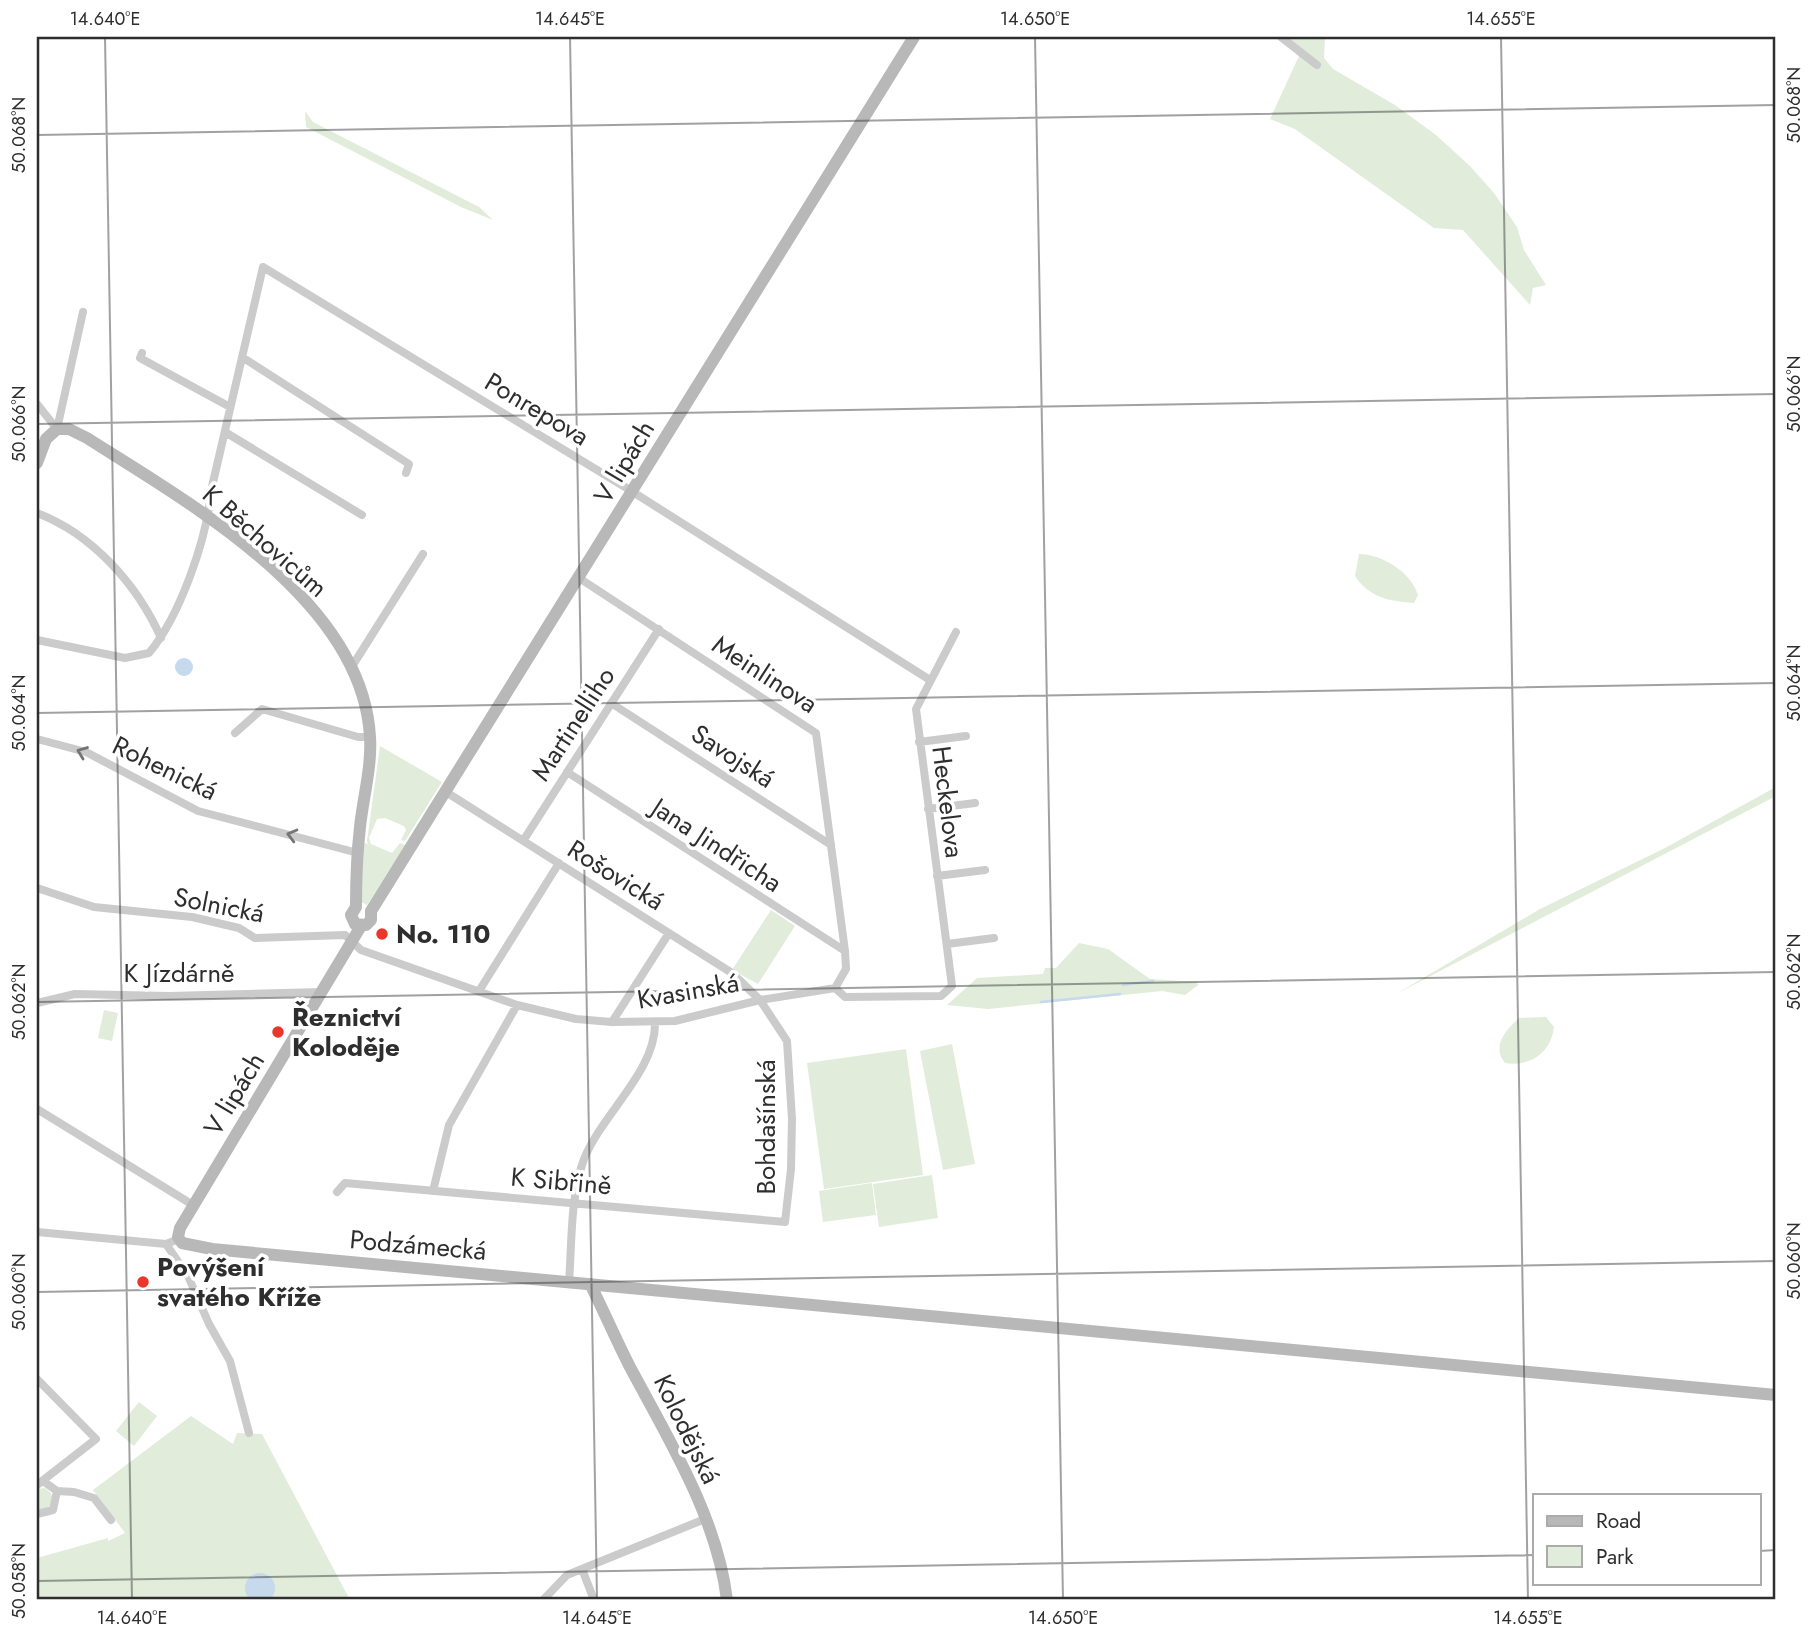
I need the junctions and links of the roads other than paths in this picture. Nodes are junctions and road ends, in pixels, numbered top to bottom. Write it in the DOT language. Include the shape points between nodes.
graph roads {
  1 [pos="914,37"];
  2 [pos="1281,37"];
  3 [pos="1317,65"];
  4 [pos="83,312"];
  5 [pos="142,354"];
  6 [pos="242,357"];
  7 [pos="37,404"];
  8 [pos="230,407"];
  9 [pos="57,429"];
  10 [pos="225,432"];
  11 [pos="37,463"];
  12 [pos="406,473"];
  13 [pos="633,492"];
  14 [pos="37,513"];
  15 [pos="362,515"];
  16 [pos="209,517"];
  17 [pos="423,554"];
  18 [pos="579,578"];
  19 [pos="659,629"];
  20 [pos="956,632"];
  21 [pos="161,638"];
  22 [pos="37,640"];
  23 [pos="351,667"];
  24 [pos="930,680"];
  25 [pos="611,703"];
  26 [pos="234,733"];
  27 [pos="967,736"];
  28 [pos="370,737"];
  29 [pos="37,739"];
  30 [pos="919,742"];
  31 [pos="567,772"];
  32 [pos="446,792"];
  33 [pos="975,803"];
  34 [pos="928,809"];
  35 [pos="523,841"];
  36 [pos="831,845"];
  37 [pos="358,853"];
  38 [pos="559,863"];
  39 [pos="985,870"];
  40 [pos="937,876"];
  41 [pos="37,887"];
  42 [pos="356,907"];
  43 [pos="371,911"];
  44 [pos="356,932"];
  45 [pos="668,933"];
  46 [pos="994,939"];
  47 [pos="947,944"];
  48 [pos="845,951"];
  49 [pos="952,986"];
  50 [pos="835,988"];
  51 [pos="479,990"];
  52 [pos="322,992"];
  53 [pos="760,1000"];
  54 [pos="37,1003"];
  55 [pos="517,1006"];
  56 [pos="612,1023"];
  57 [pos="655,1023"];
  58 [pos="37,1109"];
  59 [pos="433,1191"];
  60 [pos="337,1192"];
  61 [pos="575,1203"];
  62 [pos="193,1205"];
  63 [pos="785,1222"];
  64 [pos="37,1232"];
  65 [pos="179,1239"];
  66 [pos="166,1244"];
  67 [pos="569,1282"];
  68 [pos="590,1284"];
  69 [pos="37,1379"];
  70 [pos="1776,1395"];
  71 [pos="249,1433"];
  72 [pos="40,1483"];
  73 [pos="57,1491"];
  74 [pos="37,1514"];
  75 [pos="705,1519"];
  76 [pos="111,1520"];
  77 [pos="582,1569"];
  78 [pos="543,1600"];
  79 [pos="594,1600"];
  80 [pos="727,1600"];
  1 -- 13 [label="street, V lipách"];
  2 -- 3 [label="street"];
  4 -- 9 [label="street"];
  5 -- 8 [label="street" via="140,358"];
  6 -- 8 [label="street"];
  6 -- 12 [label="street" via="410,464"];
  6 -- 13 [label="street, Ponrepova" via="263,267"];
  7 -- 9 [label="street"];
  8 -- 10 [label="street"];
  9 -- 11 [label="street" via="46,439"];
  9 -- 16 [label="street, K Běchovicům" via="87,438"];
  10 -- 15 [label="street"];
  10 -- 16 [label="street"];
  13 -- 18 [label="street, V lipách"];
  13 -- 24 [label="street, Ponrepova"];
  14 -- 21 [label="street" via="57,520 108,558"];
  16 -- 21 [label="street" via="172,621"];
  16 -- 23 [label="street, K Běchovicům" via="286,583 320,619"];
  17 -- 23 [label="street"];
  18 -- 19 [label="street, Meinlinova"];
  18 -- 32 [label="street, V lipách"];
  19 -- 25 [label="street, Martinelliho"];
  19 -- 36 [label="street, Meinlinova" via="813,730 818,739"];
  20 -- 24 [label="street, Heckelova"];
  21 -- 22 [label="street" via="149,653 125,658"];
  23 -- 28 [label="street, K Běchovicům"];
  24 -- 30 [label="street, Heckelova" via="916,709"];
  25 -- 31 [label="street, Martinelliho"];
  25 -- 36 [label="street, Savojská"];
  26 -- 28 [label="street" via="262,709"];
  27 -- 30 [label="street"];
  28 -- 37 [label="street, K Běchovicům"];
  37 -- 29 [label="street, Rohenická, one-way" via="198,811 86,752"];
  30 -- 34 [label="street, Heckelova"];
  31 -- 35 [label="street, Martinelliho"];
  31 -- 48 [label="street, Jana Jindřicha"];
  32 -- 35 [label="street, Rošovická"];
  32 -- 43 [label="street, V lipách"];
  33 -- 34 [label="street"];
  34 -- 40 [label="street, Heckelova"];
  35 -- 38 [label="street, Rošovická"];
  36 -- 48 [label="street, Meinlinova"];
  37 -- 42 [label="street, K Běchovicům"];
  38 -- 45 [label="street, Rošovická"];
  38 -- 51 [label="street"];
  39 -- 40 [label="street"];
  40 -- 47 [label="street, Heckelova"];
  41 -- 44 [label="street, Solnická" via="94,907 192,917 239,928 255,938"];
  42 -- 43 [label="street" via="365,905"];
  42 -- 44 [label="street, K Běchovicům" via="351,915"];
  43 -- 44 [label="street, V lipách" via="371,920"];
  44 -- 51 [label="street, Kvasinská" via="361,950"];
  44 -- 52 [label="street, V lipách"];
  45 -- 53 [label="street, Rošovická" via="737,976"];
  45 -- 56 [label="street"];
  46 -- 47 [label="street"];
  47 -- 49 [label="street, Heckelova"];
  48 -- 50 [label="street, Meinlinova" via="846,969"];
  49 -- 50 [label="street, Kvasinská" via="941,996 881,999 845,997"];
  50 -- 53 [label="street, Kvasinská"];
  51 -- 55 [label="street, Kvasinská"];
  52 -- 54 [label="street, K Jízdárně" via="75,994"];
  52 -- 62 [label="street, V lipách"];
  53 -- 57 [label="street, Kvasinská"];
  53 -- 63 [label="street, Bohdašínská" via="781,1030 788,1050 792,1132"];
  55 -- 56 [label="street, Kvasinská"];
  55 -- 59 [label="street" via="449,1125"];
  56 -- 57 [label="street, Kvasinská"];
  57 -- 61 [label="street" via="654,1048 585,1157"];
  58 -- 62 [label="street"];
  59 -- 60 [label="street, K Sibřině" via="345,1183"];
  59 -- 61 [label="street, K Sibřině"];
  61 -- 63 [label="street, K Sibřině"];
  61 -- 67 [label="street"];
  62 -- 65 [label="street, V lipách" via="178,1231"];
  64 -- 66 [label="street"];
  65 -- 66 [label="street"];
  65 -- 67 [label="street, Podzámecká" via="212,1249"];
  66 -- 71 [label="street" via="188,1276 230,1361"];
  67 -- 68 [label="street, Podzámecká"];
  68 -- 70 [label="street, Podzámecká"];
  68 -- 75 [label="street, Kolodějská"];
  69 -- 72 [label="street" via="96,1439"];
  72 -- 73 [label="street"];
  73 -- 74 [label="street" via="53,1510"];
  73 -- 76 [label="street" via="94,1498"];
  75 -- 77 [label="street"];
  75 -- 80 [label="street, Kolodějská"];
  77 -- 78 [label="street" via="567,1575"];
  77 -- 79 [label="street"];
}
